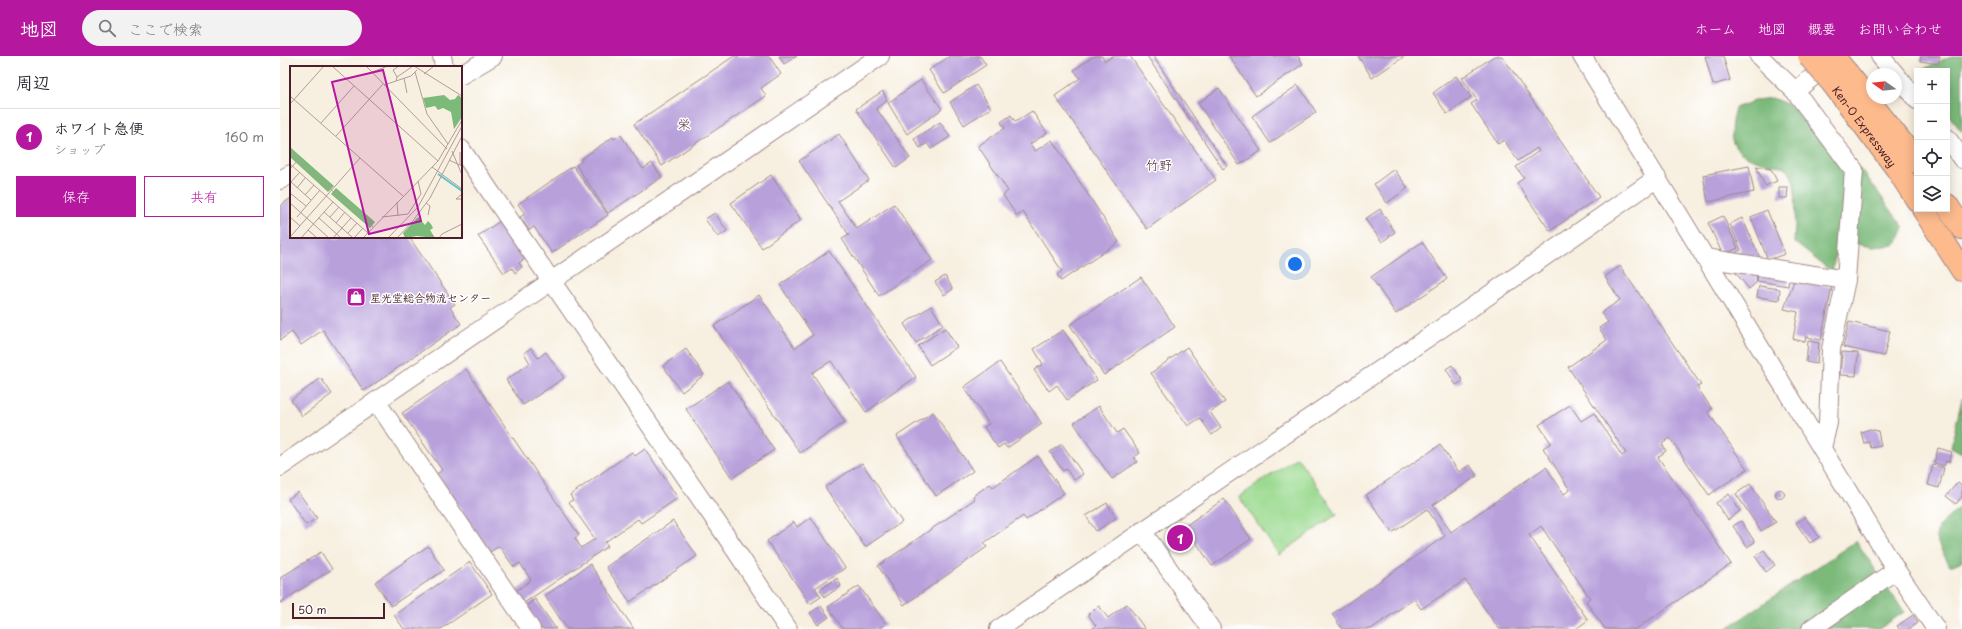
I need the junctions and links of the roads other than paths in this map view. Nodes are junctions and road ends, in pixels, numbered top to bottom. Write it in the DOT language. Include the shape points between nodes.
graph roads {
  1 [pos="442,56"];
  2 [pos="493,56"];
  3 [pos="880,56"];
  4 [pos="1582,56"];
  5 [pos="1759,56"];
  6 [pos="1809,56"];
  7 [pos="1833,56"];
  8 [pos="1880,56"];
  9 [pos="444,66"];
  10 [pos="1840,71"];
  11 [pos="462,74"];
  12 [pos="1795,91"];
  13 [pos="1914,96"];
  14 [pos="1948,140"];
  15 [pos="462,150"];
  16 [pos="1914,158"];
  17 [pos="1962,159"];
  18 [pos="290,175"];
  19 [pos="1657,178"];
  20 [pos="280,180"];
  21 [pos="1914,196"];
  22 [pos="1950,210"];
  23 [pos="1925,212"];
  24 [pos="1962,228"];
  25 [pos="1705,258"];
  26 [pos="1962,270"];
  27 [pos="1846,280"];
  28 [pos="550,282"];
  29 [pos="376,401"];
  30 [pos="1822,448"];
  31 [pos="280,467"];
  32 [pos="1142,531"];
  33 [pos="1896,570"];
  34 [pos="531,629"];
  35 [pos="788,629"];
  36 [pos="999,629"];
  37 [pos="1211,629"];
  38 [pos="1811,629"];
  39 [pos="1936,629"];
  1 -- 9 [label="street"];
  2 -- 11 [label="street"];
  3 -- 28 [label="street"];
  4 -- 19 [label="street"];
  5 -- 12 [label="street"];
  6 -- 10 [label="highway, Ken-O Expressway, bridge"];
  7 -- 10 [label="highway, Ken-O Expressway, bridge"];
  8 -- 13 [label="street"];
  10 -- 12 [label="street"];
  10 -- 16 [label="highway, Ken-O Expressway"];
  10 -- 21 [label="highway, Ken-O Expressway"];
  12 -- 27 [label="street" via="1854,170"];
  14 -- 17 [label="street"];
  15 -- 28 [label="street"];
  18 -- 20 [label="street"];
  19 -- 25 [label="street"];
  19 -- 32 [label="street"];
  22 -- 24 [label="highway"];
  23 -- 26 [label="highway"];
  25 -- 27 [label="street"];
  25 -- 30 [label="street"];
  27 -- 30 [label="street" via="1831,349 1828,423"];
  28 -- 29 [label="street"];
  28 -- 35 [label="street"];
  29 -- 31 [label="street"];
  29 -- 34 [label="street"];
  30 -- 33 [label="street"];
  32 -- 36 [label="street"];
  32 -- 37 [label="street"];
  33 -- 38 [label="street"];
  33 -- 39 [label="street"];
}
